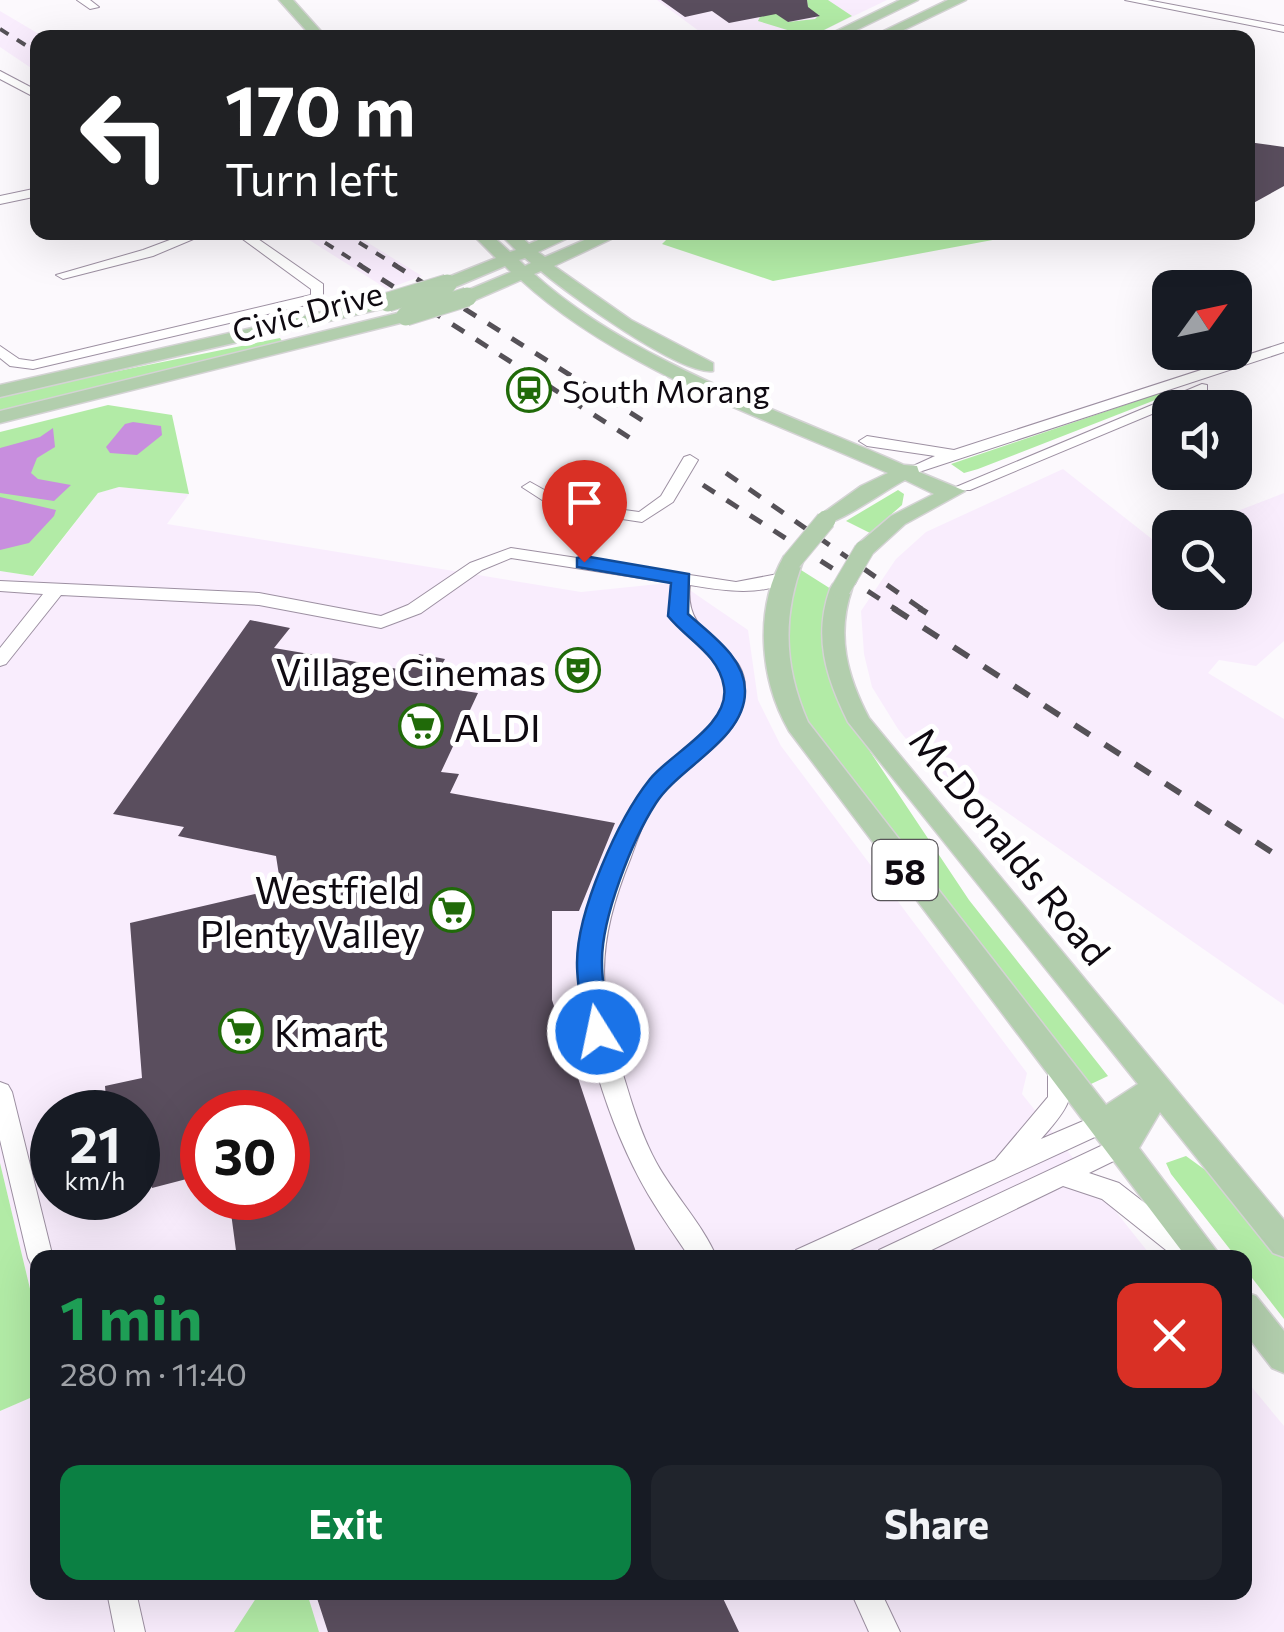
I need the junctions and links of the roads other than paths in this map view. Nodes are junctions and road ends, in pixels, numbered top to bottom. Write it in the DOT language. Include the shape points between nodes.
graph roads {
  1 [pos="82,0"];
  2 [pos="286,0"];
  3 [pos="296,0"];
  4 [pos="911,0"];
  5 [pos="959,0"];
  6 [pos="1130,0"];
  7 [pos="94,7"];
  8 [pos="1284,29"];
  9 [pos="314,30"];
  10 [pos="315,30"];
  11 [pos="845,30"];
  12 [pos="893,30"];
  13 [pos="0,74"];
  14 [pos="30,91"];
  15 [pos="30,194"];
  16 [pos="0,200"];
  17 [pos="183,240"];
  18 [pos="250,240"];
  19 [pos="486,240"];
  20 [pos="515,240"];
  21 [pos="562,240"];
  22 [pos="595,240"];
  23 [pos="536,260"];
  24 [pos="516,268"];
  25 [pos="63,275"];
  26 [pos="1284,348"];
  27 [pos="0,350"];
  28 [pos="1284,356"];
  29 [pos="0,391"];
  30 [pos="0,417"];
  31 [pos="861,446"];
  32 [pos="957,454"];
  33 [pos="690,460"];
  34 [pos="910,470"];
  35 [pos="530,487"];
  36 [pos="957,490"];
  37 [pos="848,504"];
  38 [pos="788,570"];
  39 [pos="682,578"];
  40 [pos="0,586"];
  41 [pos="736,587"];
  42 [pos="54,592"];
  43 [pos="774,615"];
  44 [pos="0,660"];
  45 [pos="1058,1066"];
  46 [pos="1157,1087"];
  47 [pos="0,1092"];
  48 [pos="1111,1135"];
  49 [pos="1000,1170"];
  50 [pos="1064,1176"];
  51 [pos="1284,1243"];
  52 [pos="40,1250"];
  53 [pos="700,1250"];
  54 [pos="822,1250"];
  55 [pos="905,1250"];
  56 [pos="1186,1250"];
  57 [pos="1200,1250"];
  58 [pos="1252,1316"];
  59 [pos="1284,1356"];
  60 [pos="123,1600"];
  61 [pos="869,1600"];
  62 [pos="130,1632"];
  63 [pos="885,1632"];
  1 -- 7 [label="street"];
  2 -- 9 [label="main road"];
  3 -- 10 [label="main road"];
  4 -- 11 [label="main road"];
  5 -- 12 [label="main road"];
  6 -- 8 [label="street"];
  13 -- 14 [label="street"];
  15 -- 16 [label="street"];
  17 -- 25 [label="street"];
  18 -- 27 [label="street" via="318,287 318,298 32,366"];
  19 -- 24 [label="main road"];
  20 -- 23 [label="main road"];
  21 -- 23 [label="main road, Civic Drive"];
  22 -- 23 [label="main road, Civic Drive"];
  23 -- 24 [label="main road, Civic Drive"];
  23 -- 31 [label="main road" via="631,331"];
  24 -- 29 [label="main road, Civic Drive, bridge"];
  24 -- 30 [label="main road, Civic Drive, bridge" via="467,297 406,316"];
  24 -- 31 [label="main road" via="626,349"];
  26 -- 32 [label="street"];
  28 -- 36 [label="street"];
  31 -- 32 [label="street"];
  31 -- 34 [label="main road"];
  31 -- 37 [label="main road" via="862,466"];
  32 -- 34 [label="street"];
  33 -- 35 [label="street" via="666,499 642,517 562,506"];
  34 -- 36 [label="main road"];
  34 -- 37 [label="main road, 58"];
  36 -- 46 [label="main road, McDonalds Road / 58, bridge" via="898,520 864,550 841,589 833,618 834,658 860,722"];
  37 -- 38 [label="main road, 58, bridge" via="826,520"];
  38 -- 41 [label="street"];
  38 -- 43 [label="main road, 58"];
  39 -- 41 [label="street"];
  39 -- 42 [label="street" via="511,553 485,561 405,614 381,622 259,599"];
  39 -- 53 [label="street" via="678,616 728,664 734,702 716,732 644,802 600,905 589,984 598,1032 640,1155"];
  40 -- 42 [label="street"];
  41 -- 43 [label="street"];
  42 -- 44 [label="street"];
  43 -- 45 [label="main road, 58" via="780,681 804,736"];
  45 -- 48 [label="main road, 58"];
  45 -- 49 [label="street" via="1058,1103"];
  46 -- 48 [label="main road" via="1136,1131"];
  46 -- 51 [label="main road, McDonalds Road / 58"];
  47 -- 52 [label="street"];
  48 -- 49 [label="street"];
  48 -- 50 [label="street"];
  48 -- 57 [label="main road, 58"];
  49 -- 54 [label="street"];
  50 -- 55 [label="street"];
  50 -- 56 [label="street" via="1110,1191"];
  58 -- 59 [label="main road"];
  60 -- 62 [label="street"];
  61 -- 63 [label="street"];
}
